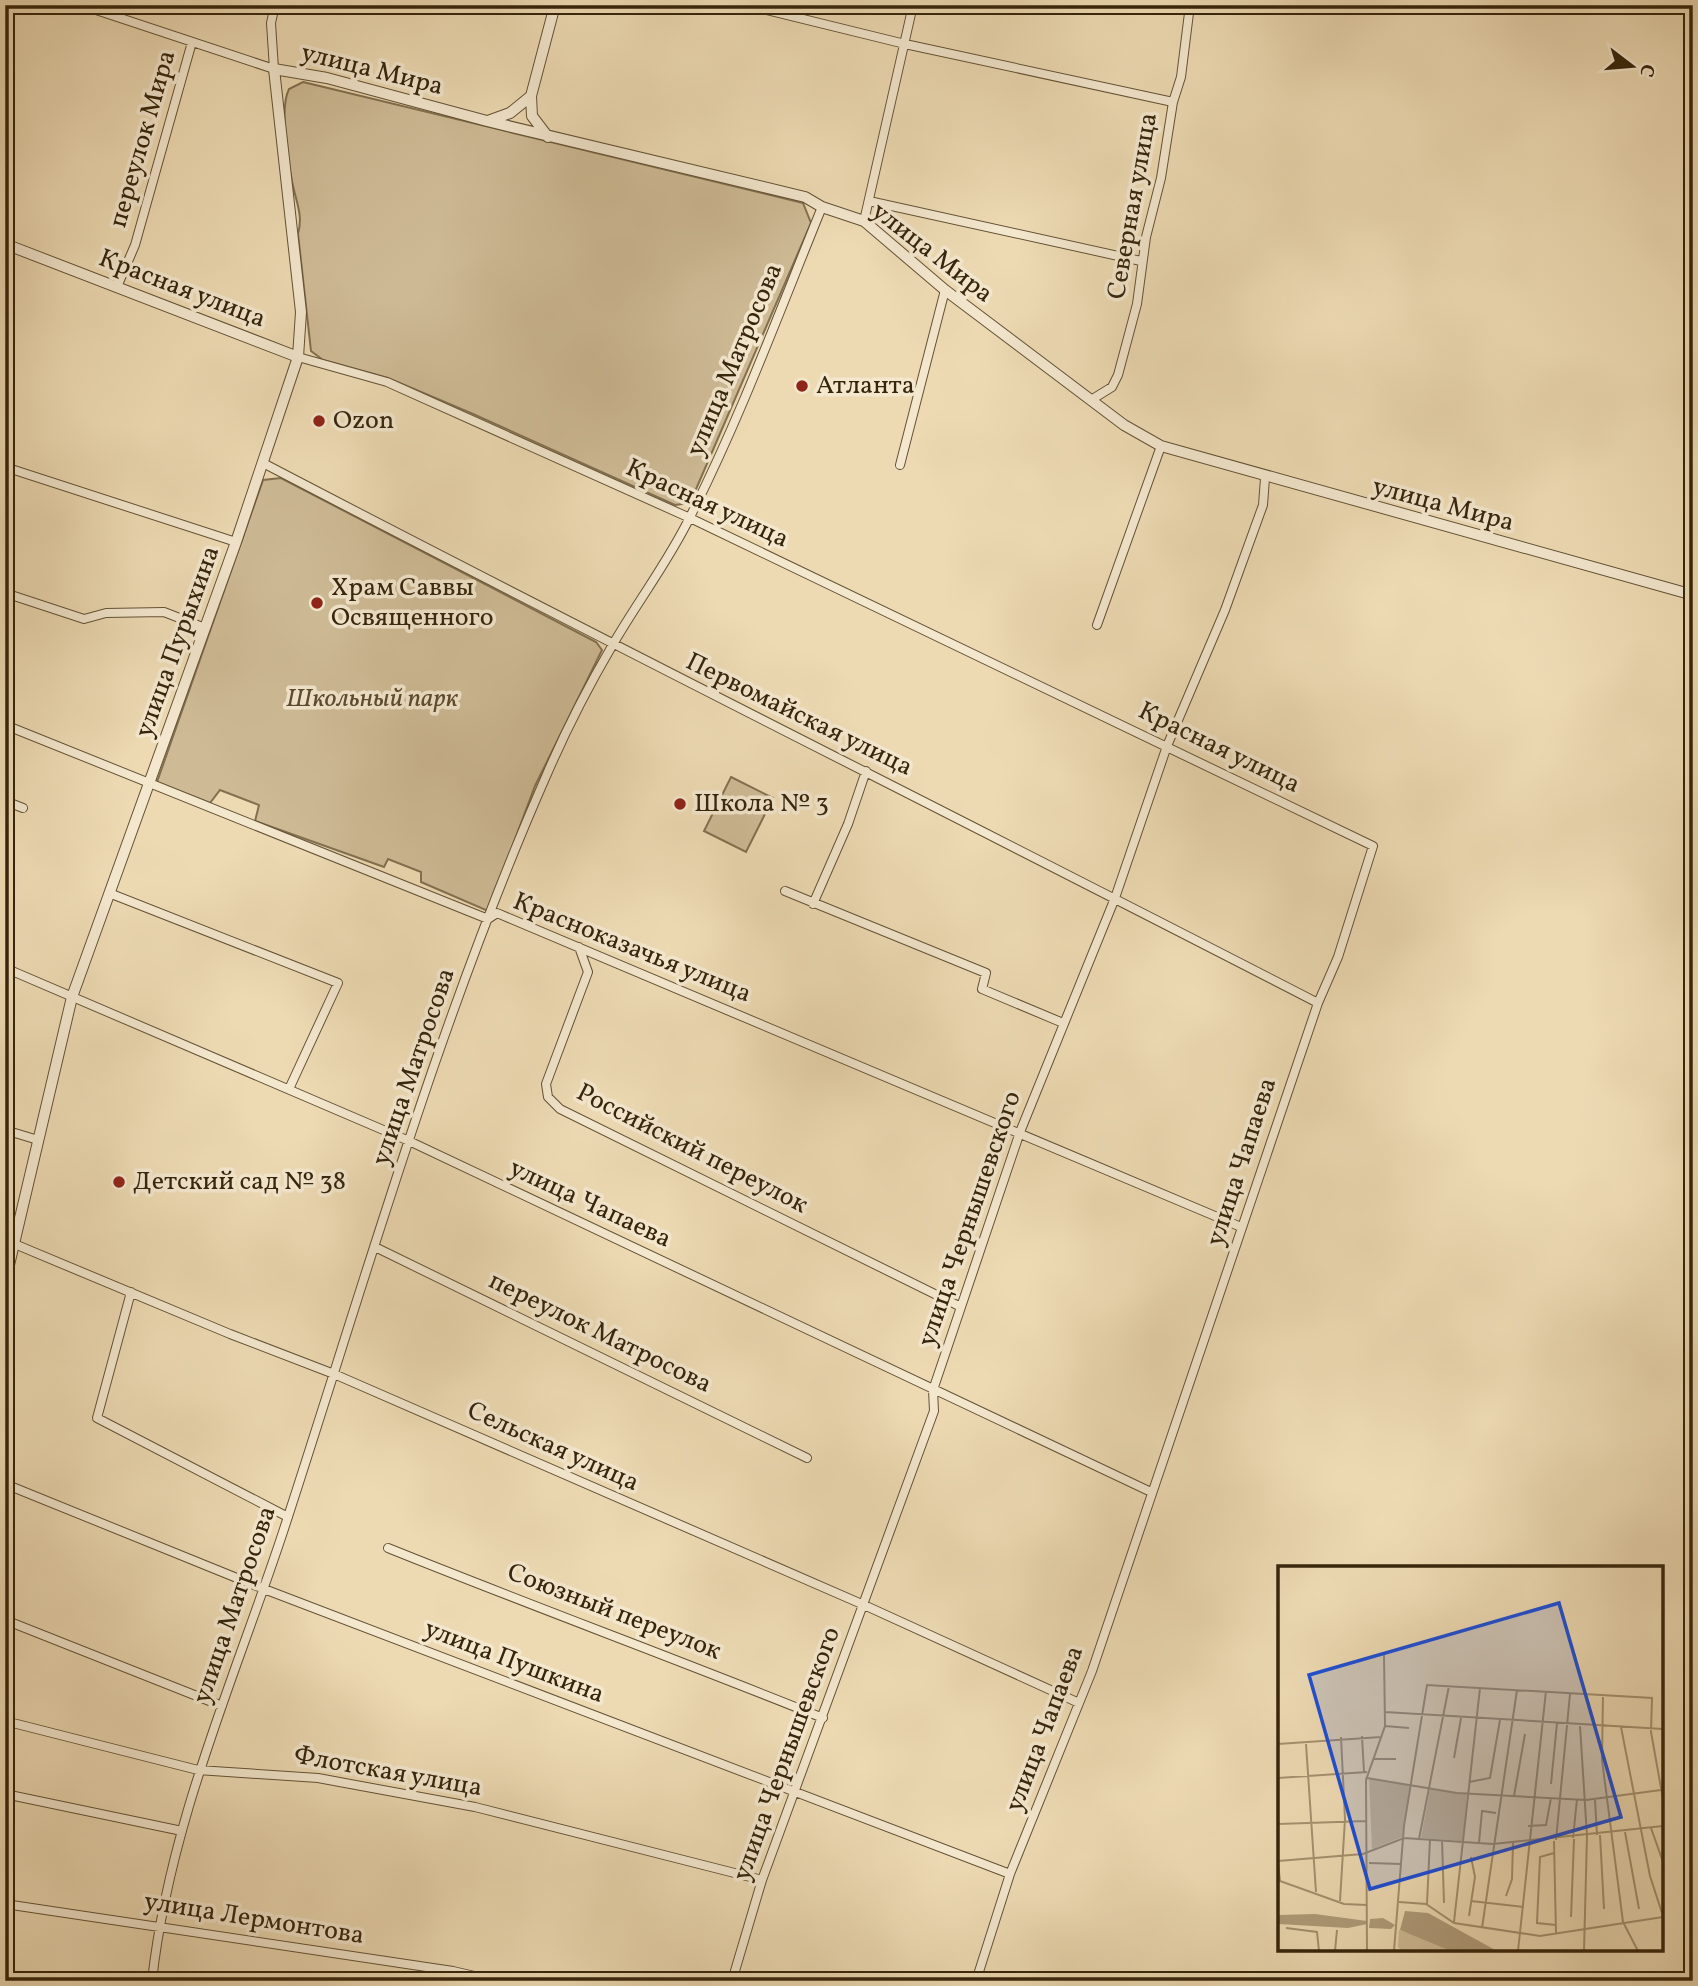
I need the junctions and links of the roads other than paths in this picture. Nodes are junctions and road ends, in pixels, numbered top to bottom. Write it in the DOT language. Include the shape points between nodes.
graph roads {
  1 [pos="81,5"];
  2 [pos="275,5"];
  3 [pos="555,5"];
  4 [pos="746,5"];
  5 [pos="913,5"];
  6 [pos="1190,5"];
  7 [pos="192,42"];
  8 [pos="905,44"];
  9 [pos="274,69"];
  10 [pos="531,96"];
  11 [pos="1173,102"];
  12 [pos="487,121"];
  13 [pos="548,136"];
  14 [pos="869,201"];
  15 [pos="822,207"];
  16 [pos="864,221"];
  17 [pos="5,244"];
  18 [pos="1141,261"];
  19 [pos="117,287"];
  20 [pos="945,290"];
  21 [pos="298,357"];
  22 [pos="1091,400"];
  23 [pos="1161,446"];
  24 [pos="263,463"];
  25 [pos="900,465"];
  26 [pos="5,467"];
  27 [pos="1265,478"];
  28 [pos="690,519"];
  29 [pos="236,542"];
  30 [pos="5,593"];
  31 [pos="1686,593"];
  32 [pos="1097,625"];
  33 [pos="205,628"];
  34 [pos="612,646"];
  35 [pos="5,725"];
  36 [pos="1167,746"];
  37 [pos="866,771"];
  38 [pos="148,785"];
  39 [pos="5,801"];
  40 [pos="23,808"];
  41 [pos="1373,846"];
  42 [pos="785,891"];
  43 [pos="109,893"];
  44 [pos="1115,898"];
  45 [pos="813,904"];
  46 [pos="488,919"];
  47 [pos="579,947"];
  48 [pos="5,968"];
  49 [pos="72,998"];
  50 [pos="1318,1003"];
  51 [pos="1063,1023"];
  52 [pos="289,1089"];
  53 [pos="5,1130"];
  54 [pos="1020,1132"];
  55 [pos="38,1140"];
  56 [pos="409,1141"];
  57 [pos="1241,1227"];
  58 [pos="10,1241"];
  59 [pos="375,1247"];
  60 [pos="5,1282"];
  61 [pos="131,1292"];
  62 [pos="961,1307"];
  63 [pos="334,1374"];
  64 [pos="933,1390"];
  65 [pos="807,1458"];
  66 [pos="5,1483"];
  67 [pos="1151,1492"];
  68 [pos="288,1517"];
  69 [pos="388,1548"];
  70 [pos="264,1588"];
  71 [pos="864,1605"];
  72 [pos="5,1620"];
  73 [pos="1079,1703"];
  74 [pos="222,1706"];
  75 [pos="823,1718"];
  76 [pos="5,1721"];
  77 [pos="198,1769"];
  78 [pos="5,1794"];
  79 [pos="795,1794"];
  80 [pos="183,1831"];
  81 [pos="1010,1874"];
  82 [pos="762,1880"];
  83 [pos="5,1904"];
  84 [pos="158,1925"];
  85 [pos="152,1981"];
  86 [pos="496,1981"];
  87 [pos="732,1981"];
  88 [pos="976,1981"];
  1 -- 7 [label="street, улица Мира"];
  2 -- 9 [label="street, улица Пурыхина" via="271,23"];
  3 -- 10 [label="street"];
  4 -- 8 [label="street"];
  5 -- 8 [label="street"];
  6 -- 11 [label="street, Северная улица" via="1181,77"];
  7 -- 9 [label="street, улица Мира"];
  7 -- 19 [label="street, переулок Мира" via="135,246"];
  8 -- 11 [label="street"];
  8 -- 14 [label="street"];
  9 -- 12 [label="street, улица Мира" via="327,78"];
  9 -- 21 [label="street, улица Пурыхина" via="301,312"];
  10 -- 12 [label="street" via="510,113"];
  10 -- 13 [label="street" via="532,116"];
  11 -- 18 [label="street, Северная улица"];
  12 -- 13 [label="street, улица Мира"];
  13 -- 15 [label="street, улица Мира" via="805,197"];
  14 -- 16 [label="street"];
  14 -- 18 [label="street, улица Мира"];
  15 -- 16 [label="street, улица Мира"];
  15 -- 28 [label="street, улица Матросова"];
  16 -- 20 [label="street, улица Мира"];
  17 -- 19 [label="street, Красная улица"];
  18 -- 22 [label="street, Северная улица" via="1138,304 1118,375 1112,387"];
  19 -- 21 [label="street, Красная улица"];
  20 -- 22 [label="street, улица Мира"];
  20 -- 25 [label="street"];
  21 -- 24 [label="street, улица Пурыхина"];
  21 -- 28 [label="street, Красная улица" via="387,382"];
  22 -- 23 [label="street, улица Мира"];
  23 -- 27 [label="street, улица Мира"];
  23 -- 32 [label="street"];
  24 -- 29 [label="street, улица Пурыхина"];
  24 -- 34 [label="street, Первомайская улица"];
  26 -- 29 [label="street"];
  27 -- 31 [label="street, улица Мира"];
  27 -- 36 [label="street, улица Чернышевского" via="1262,505 1225,610"];
  28 -- 34 [label="street, улица Матросова"];
  28 -- 36 [label="street, Красная улица"];
  29 -- 33 [label="street, улица Пурыхина"];
  30 -- 33 [label="street" via="84,619 106,613 164,611"];
  33 -- 38 [label="street, улица Пурыхина"];
  34 -- 37 [label="street, Первомайская улица"];
  34 -- 46 [label="street, улица Матросова" via="549,769"];
  35 -- 38 [label="street, Красноказачья улица"];
  36 -- 41 [label="street, Красная улица"];
  36 -- 44 [label="street, улица Чернышевского"];
  37 -- 44 [label="street, Первомайская улица"];
  37 -- 45 [label="street"];
  38 -- 43 [label="street, улица Пурыхина"];
  38 -- 46 [label="street, Красноказачья улица"];
  39 -- 40 [label="street"];
  41 -- 50 [label="street, улица Чапаева" via="1338,957"];
  42 -- 45 [label="street"];
  43 -- 49 [label="street, улица Пурыхина"];
  43 -- 52 [label="street" via="338,983"];
  44 -- 50 [label="street, Первомайская улица"];
  44 -- 51 [label="street, улица Чернышевского"];
  45 -- 51 [label="street" via="986,973 982,989"];
  46 -- 47 [label="street, Красноказачья улица" via="497,913"];
  46 -- 56 [label="street, улица Матросова"];
  47 -- 54 [label="street, Красноказачья улица"];
  47 -- 62 [label="street, Российский переулок" via="588,972 546,1084 548,1097 560,1109"];
  48 -- 49 [label="street, улица Чапаева"];
  49 -- 52 [label="street, улица Чапаева"];
  49 -- 55 [label="street, улица Пурыхина"];
  50 -- 57 [label="street, улица Чапаева"];
  51 -- 54 [label="street, улица Чернышевского"];
  52 -- 56 [label="street, улица Чапаева"];
  53 -- 55 [label="street"];
  54 -- 57 [label="street, Красноказачья улица"];
  54 -- 62 [label="street, улица Чернышевского"];
  55 -- 58 [label="street, улица Пурыхина"];
  56 -- 59 [label="street, улица Матросова"];
  56 -- 64 [label="street, улица Чапаева"];
  57 -- 67 [label="street, улица Чапаева"];
  58 -- 60 [label="street, улица Пурыхина"];
  58 -- 61 [label="street, Сельская улица"];
  59 -- 63 [label="street, улица Матросова"];
  59 -- 65 [label="street, переулок Матросова"];
  61 -- 63 [label="street, Сельская улица"];
  61 -- 68 [label="street" via="97,1418"];
  62 -- 64 [label="street, улица Чернышевского"];
  63 -- 68 [label="street, улица Матросова"];
  63 -- 71 [label="street, Сельская улица"];
  64 -- 67 [label="street, улица Чапаева"];
  64 -- 71 [label="street, улица Чернышевского" via="934,1411"];
  66 -- 70 [label="street, улица Пушкина"];
  67 -- 73 [label="street, улица Чапаева"];
  68 -- 70 [label="street, улица Матросова"];
  69 -- 75 [label="street, Союзный переулок"];
  70 -- 74 [label="street, улица Матросова"];
  70 -- 79 [label="street, улица Пушкина"];
  71 -- 73 [label="street, Сельская улица"];
  71 -- 75 [label="street, улица Чернышевского"];
  72 -- 74 [label="street"];
  73 -- 81 [label="street, улица Чапаева"];
  74 -- 77 [label="street, улица Матросова"];
  75 -- 79 [label="street, улица Чернышевского"];
  76 -- 77 [label="street, Флотская улица"];
  77 -- 80 [label="street, улица Матросова"];
  77 -- 82 [label="street, Флотская улица" via="318,1778 475,1807"];
  78 -- 80 [label="street"];
  79 -- 81 [label="street, улица Пушкина"];
  79 -- 82 [label="street, улица Чернышевского"];
  80 -- 84 [label="street, улица Матросова"];
  81 -- 88 [label="street, улица Чапаева"];
  82 -- 87 [label="street, улица Чернышевского"];
  83 -- 84 [label="street, улица Лермонтова"];
  84 -- 85 [label="street, улица Матросова"];
  84 -- 86 [label="street, улица Лермонтова"];
}
